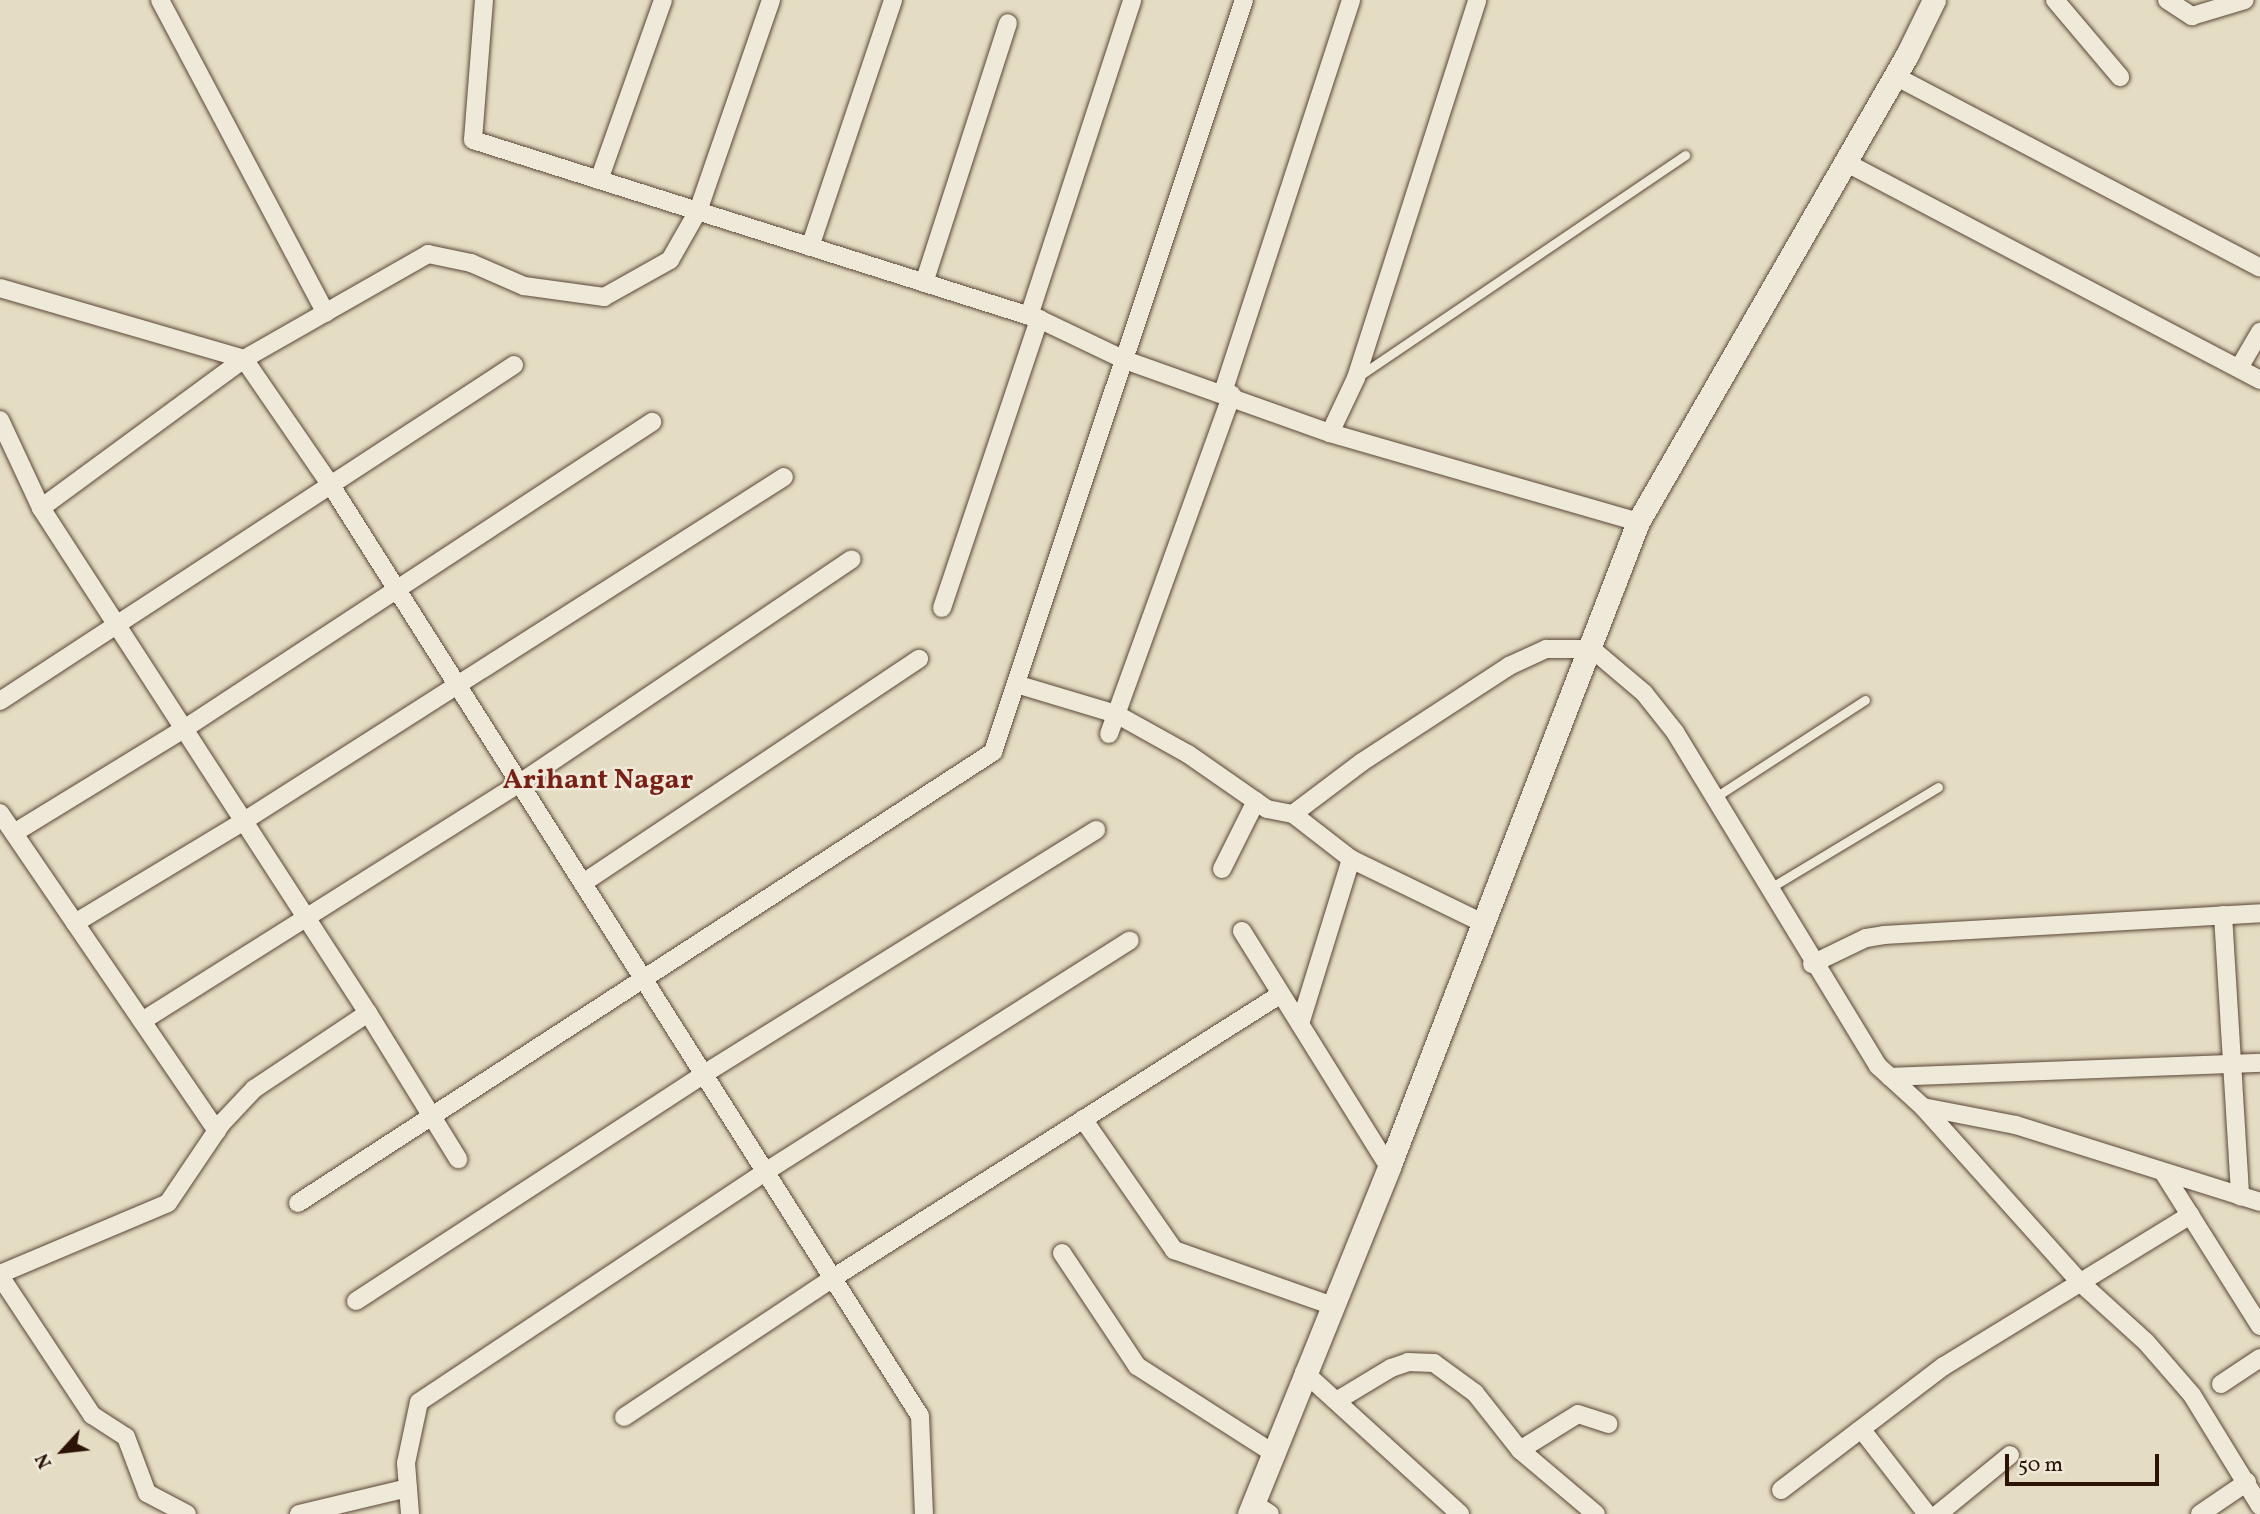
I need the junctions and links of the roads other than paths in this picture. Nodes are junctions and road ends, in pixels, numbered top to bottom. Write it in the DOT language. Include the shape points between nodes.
graph roads {
  1 [pos="160,0"];
  2 [pos="484,0"];
  3 [pos="663,0"];
  4 [pos="772,0"];
  5 [pos="893,0"];
  6 [pos="1132,0"];
  7 [pos="1244,0"];
  8 [pos="1351,0"];
  9 [pos="1477,0"];
  10 [pos="1934,0"];
  11 [pos="2055,0"];
  12 [pos="2166,0"];
  13 [pos="2245,0"];
  14 [pos="1008,23"];
  15 [pos="1895,76"];
  16 [pos="2120,77"];
  17 [pos="1685,155"];
  18 [pos="1845,162"];
  19 [pos="599,180"];
  20 [pos="698,211"];
  21 [pos="810,247"];
  22 [pos="2260,268"];
  23 [pos="924,283"];
  24 [pos="0,288"];
  25 [pos="326,313"];
  26 [pos="1034,317"];
  27 [pos="2260,332"];
  28 [pos="244,359"];
  29 [pos="1125,360"];
  30 [pos="514,365"];
  31 [pos="2239,368"];
  32 [pos="1356,378"];
  33 [pos="2260,380"];
  34 [pos="1227,393"];
  35 [pos="0,421"];
  36 [pos="652,422"];
  37 [pos="1330,433"];
  38 [pos="784,477"];
  39 [pos="332,487"];
  40 [pos="41,509"];
  41 [pos="1638,522"];
  42 [pos="852,559"];
  43 [pos="396,588"];
  44 [pos="942,608"];
  45 [pos="117,626"];
  46 [pos="1592,649"];
  47 [pos="919,659"];
  48 [pos="1016,684"];
  49 [pos="458,686"];
  50 [pos="1866,700"];
  51 [pos="0,701"];
  52 [pos="1116,715"];
  53 [pos="184,729"];
  54 [pos="1109,734"];
  55 [pos="520,783"];
  56 [pos="1938,787"];
  57 [pos="1714,798"];
  58 [pos="1256,801"];
  59 [pos="0,813"];
  60 [pos="1293,814"];
  61 [pos="244,821"];
  62 [pos="1096,830"];
  63 [pos="14,833"];
  64 [pos="1351,859"];
  65 [pos="1222,869"];
  66 [pos="583,883"];
  67 [pos="1768,889"];
  68 [pos="2260,913"];
  69 [pos="2223,915"];
  70 [pos="307,919"];
  71 [pos="75,923"];
  72 [pos="1483,923"];
  73 [pos="1242,931"];
  74 [pos="1130,940"];
  75 [pos="1812,964"];
  76 [pos="643,978"];
  77 [pos="1281,994"];
  78 [pos="368,1013"];
  79 [pos="142,1021"];
  80 [pos="1300,1024"];
  81 [pos="2260,1063"];
  82 [pos="2234,1065"];
  83 [pos="704,1074"];
  84 [pos="1890,1077"];
  85 [pos="1923,1107"];
  86 [pos="430,1115"];
  87 [pos="1083,1119"];
  88 [pos="217,1131"];
  89 [pos="458,1159"];
  90 [pos="1389,1167"];
  91 [pos="765,1172"];
  92 [pos="2163,1172"];
  93 [pos="2240,1196"];
  94 [pos="2260,1202"];
  95 [pos="298,1203"];
  96 [pos="2190,1215"];
  97 [pos="1062,1253"];
  98 [pos="0,1275"];
  99 [pos="833,1278"];
  100 [pos="2082,1284"];
  101 [pos="356,1301"];
  102 [pos="1333,1306"];
  103 [pos="2260,1326"];
  104 [pos="2260,1358"];
  105 [pos="1304,1372"];
  106 [pos="2221,1384"];
  107 [pos="1338,1400"];
  108 [pos="624,1417"];
  109 [pos="1608,1423"];
  110 [pos="1862,1430"];
  111 [pos="1520,1450"];
  112 [pos="1276,1455"];
  113 [pos="2010,1455"];
  114 [pos="2247,1482"];
  115 [pos="408,1488"];
  116 [pos="1781,1490"];
  117 [pos="2260,1506"];
  118 [pos="1257,1510"];
  119 [pos="187,1514"];
  120 [pos="299,1514"];
  121 [pos="410,1514"];
  122 [pos="924,1514"];
  123 [pos="1460,1514"];
  124 [pos="1596,1514"];
  125 [pos="1927,1514"];
  126 [pos="1938,1514"];
  127 [pos="2200,1514"];
  1 -- 25 [label="street"];
  2 -- 19 [label="street" via="473,140"];
  3 -- 19 [label="street"];
  4 -- 20 [label="street"];
  5 -- 21 [label="street"];
  6 -- 26 [label="street"];
  7 -- 29 [label="street"];
  8 -- 34 [label="street"];
  9 -- 32 [label="street"];
  10 -- 15 [label="street"];
  11 -- 16 [label="street"];
  12 -- 13 [label="street" via="2192,16"];
  14 -- 23 [label="street"];
  15 -- 18 [label="street"];
  15 -- 22 [label="street"];
  17 -- 32 [label="lane"];
  18 -- 31 [label="street"];
  18 -- 41 [label="street"];
  19 -- 20 [label="street"];
  20 -- 21 [label="street"];
  20 -- 25 [label="street" via="670,260 604,297 524,286 471,263 428,254"];
  21 -- 23 [label="street"];
  23 -- 26 [label="street"];
  24 -- 28 [label="street"];
  25 -- 28 [label="street"];
  26 -- 29 [label="street"];
  26 -- 44 [label="street"];
  27 -- 31 [label="street"];
  28 -- 39 [label="street"];
  28 -- 40 [label="street"];
  29 -- 34 [label="street"];
  29 -- 48 [label="street"];
  30 -- 39 [label="street"];
  31 -- 33 [label="street"];
  32 -- 37 [label="street"];
  34 -- 37 [label="street"];
  34 -- 52 [label="street"];
  35 -- 40 [label="street"];
  36 -- 43 [label="street"];
  37 -- 41 [label="street"];
  38 -- 49 [label="street"];
  39 -- 43 [label="street"];
  39 -- 45 [label="street"];
  40 -- 45 [label="street"];
  41 -- 46 [label="street"];
  42 -- 55 [label="street"];
  43 -- 49 [label="street"];
  43 -- 53 [label="street"];
  45 -- 51 [label="street"];
  45 -- 53 [label="street"];
  46 -- 57 [label="street" via="1644,693 1675,732"];
  46 -- 60 [label="street" via="1546,649 1509,666 1362,762"];
  46 -- 72 [label="street"];
  47 -- 66 [label="street"];
  48 -- 52 [label="street"];
  48 -- 76 [label="street" via="993,751"];
  49 -- 55 [label="street"];
  49 -- 61 [label="street"];
  50 -- 57 [label="lane"];
  52 -- 54 [label="street"];
  52 -- 58 [label="street" via="1188,754"];
  53 -- 61 [label="street"];
  53 -- 63 [label="street"];
  55 -- 66 [label="street"];
  55 -- 70 [label="street"];
  56 -- 67 [label="lane"];
  57 -- 67 [label="street"];
  58 -- 60 [label="street" via="1267,809"];
  58 -- 65 [label="street"];
  59 -- 63 [label="street"];
  60 -- 64 [label="street"];
  61 -- 70 [label="street"];
  61 -- 71 [label="street"];
  62 -- 83 [label="street"];
  63 -- 71 [label="street"];
  64 -- 72 [label="street"];
  64 -- 80 [label="street"];
  66 -- 76 [label="street"];
  67 -- 75 [label="street"];
  68 -- 69 [label="street"];
  69 -- 75 [label="street" via="1884,934"];
  69 -- 82 [label="street"];
  70 -- 78 [label="street"];
  70 -- 79 [label="street"];
  71 -- 79 [label="street"];
  72 -- 90 [label="street"];
  73 -- 77 [label="street"];
  74 -- 91 [label="street"];
  75 -- 84 [label="street" via="1864,1048"];
  76 -- 83 [label="street"];
  76 -- 86 [label="street"];
  77 -- 80 [label="street"];
  77 -- 87 [label="street"];
  78 -- 86 [label="street"];
  78 -- 88 [label="street" via="254,1089"];
  79 -- 88 [label="street"];
  80 -- 90 [label="street"];
  81 -- 82 [label="street"];
  82 -- 84 [label="street"];
  82 -- 93 [label="street"];
  83 -- 91 [label="street"];
  83 -- 101 [label="street"];
  84 -- 85 [label="street"];
  85 -- 92 [label="street" via="2016,1125"];
  85 -- 100 [label="street"];
  86 -- 89 [label="street"];
  86 -- 95 [label="street"];
  87 -- 99 [label="street"];
  87 -- 102 [label="street" via="1174,1250"];
  88 -- 98 [label="street" via="168,1203"];
  90 -- 102 [label="street"];
  91 -- 99 [label="street"];
  91 -- 115 [label="street" via="419,1402 406,1463"];
  92 -- 93 [label="street"];
  92 -- 96 [label="street"];
  93 -- 94 [label="street"];
  96 -- 100 [label="street"];
  96 -- 103 [label="street"];
  97 -- 112 [label="street" via="1137,1366"];
  98 -- 119 [label="street" via="92,1415 126,1437 147,1493"];
  99 -- 108 [label="street"];
  99 -- 122 [label="street" via="920,1416"];
  100 -- 110 [label="street" via="1944,1366"];
  100 -- 114 [label="street" via="2146,1342 2192,1395"];
  102 -- 105 [label="street"];
  104 -- 106 [label="street"];
  105 -- 107 [label="street"];
  105 -- 112 [label="street"];
  107 -- 111 [label="street" via="1391,1368 1408,1362 1434,1363 1475,1393"];
  107 -- 123 [label="street"];
  109 -- 111 [label="street" via="1578,1414"];
  110 -- 116 [label="street"];
  110 -- 125 [label="street"];
  111 -- 124 [label="street"];
  112 -- 118 [label="street"];
  113 -- 126 [label="street"];
  114 -- 117 [label="street"];
  114 -- 127 [label="street"];
  115 -- 120 [label="street"];
  115 -- 121 [label="street"];
}
